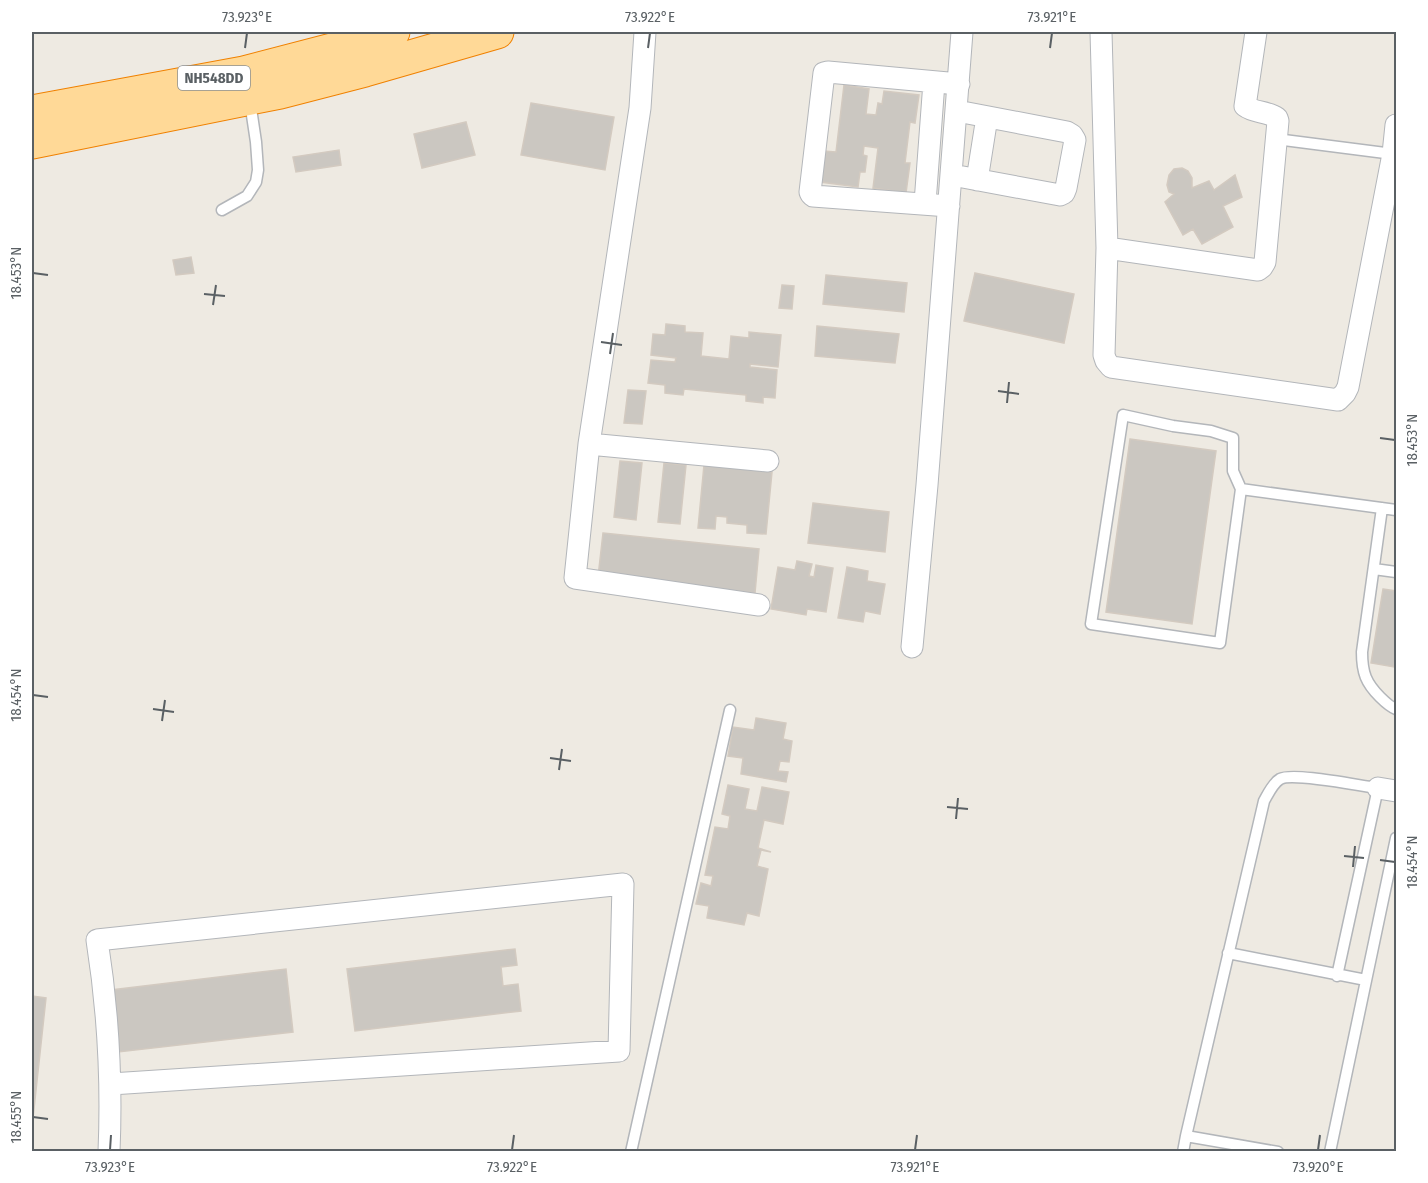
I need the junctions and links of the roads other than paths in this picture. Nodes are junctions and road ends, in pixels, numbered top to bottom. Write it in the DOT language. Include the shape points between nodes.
graph roads {
  1 [pos="393,32"];
  2 [pos="497,32"];
  3 [pos="645,32"];
  4 [pos="962,32"];
  5 [pos="1101,32"];
  6 [pos="1256,32"];
  7 [pos="934,82"];
  8 [pos="959,84"];
  9 [pos="250,98"];
  10 [pos="957,111"];
  11 [pos="32,112"];
  12 [pos="987,117"];
  13 [pos="1396,125"];
  14 [pos="1276,139"];
  15 [pos="32,142"];
  16 [pos="1393,154"];
  17 [pos="952,175"];
  18 [pos="977,180"];
  19 [pos="926,203"];
  20 [pos="949,206"];
  21 [pos="222,210"];
  22 [pos="1107,248"];
  23 [pos="589,444"];
  24 [pos="768,461"];
  25 [pos="1241,489"];
  26 [pos="1382,508"];
  27 [pos="1396,510"];
  28 [pos="1374,569"];
  29 [pos="1396,572"];
  30 [pos="759,605"];
  31 [pos="912,647"];
  32 [pos="1396,709"];
  33 [pos="730,710"];
  34 [pos="1387,789"];
  35 [pos="1396,838"];
  36 [pos="1228,953"];
  37 [pos="1337,976"];
  38 [pos="1366,980"];
  39 [pos="111,1084"];
  40 [pos="1186,1136"];
  41 [pos="109,1152"];
  42 [pos="631,1152"];
  43 [pos="1183,1152"];
  44 [pos="1278,1152"];
  45 [pos="1329,1152"];
  1 -- 11 [label="highway, NH548DD" via="244,73"];
  2 -- 9 [label="highway, NH548DD" via="344,76"];
  3 -- 23 [label="street" via="639,108"];
  4 -- 8 [label="street"];
  5 -- 22 [label="street"];
  6 -- 14 [label="street" via="1245,106 1277,118"];
  7 -- 8 [label="street"];
  7 -- 19 [label="street"];
  7 -- 19 [label="street" via="824,73 810,192 813,196"];
  8 -- 10 [label="street"];
  9 -- 15 [label="highway, NH548DD"];
  9 -- 21 [label="lane" via="256,182 247,196"];
  10 -- 12 [label="street"];
  10 -- 17 [label="street"];
  12 -- 18 [label="street"];
  12 -- 18 [label="street" via="1067,132 1075,140 1064,193 1060,195"];
  13 -- 16 [label="street"];
  14 -- 16 [label="lane"];
  14 -- 22 [label="street" via="1265,262 1258,270"];
  16 -- 22 [label="street" via="1348,387 1338,400 1111,367 1104,355"];
  17 -- 18 [label="street"];
  17 -- 20 [label="street"];
  19 -- 20 [label="street"];
  20 -- 31 [label="street"];
  23 -- 24 [label="street"];
  23 -- 30 [label="street" via="575,578"];
  25 -- 25 [label="lane" via="1220,643 1091,624 1123,415 1233,438 1233,471"];
  25 -- 26 [label="lane"];
  26 -- 27 [label="lane"];
  26 -- 28 [label="lane"];
  28 -- 29 [label="lane"];
  28 -- 32 [label="lane" via="1362,665 1372,689"];
  33 -- 42 [label="lane"];
  34 -- 36 [label="lane" via="1295,776 1281,778 1271,788 1264,801"];
  34 -- 37 [label="lane"];
  35 -- 38 [label="lane"];
  36 -- 37 [label="lane"];
  36 -- 40 [label="lane"];
  37 -- 38 [label="lane"];
  38 -- 45 [label="lane"];
  39 -- 39 [label="street" via="97,940 623,884 619,1051"];
  39 -- 41 [label="street"];
  40 -- 43 [label="lane"];
  40 -- 44 [label="lane"];
}
